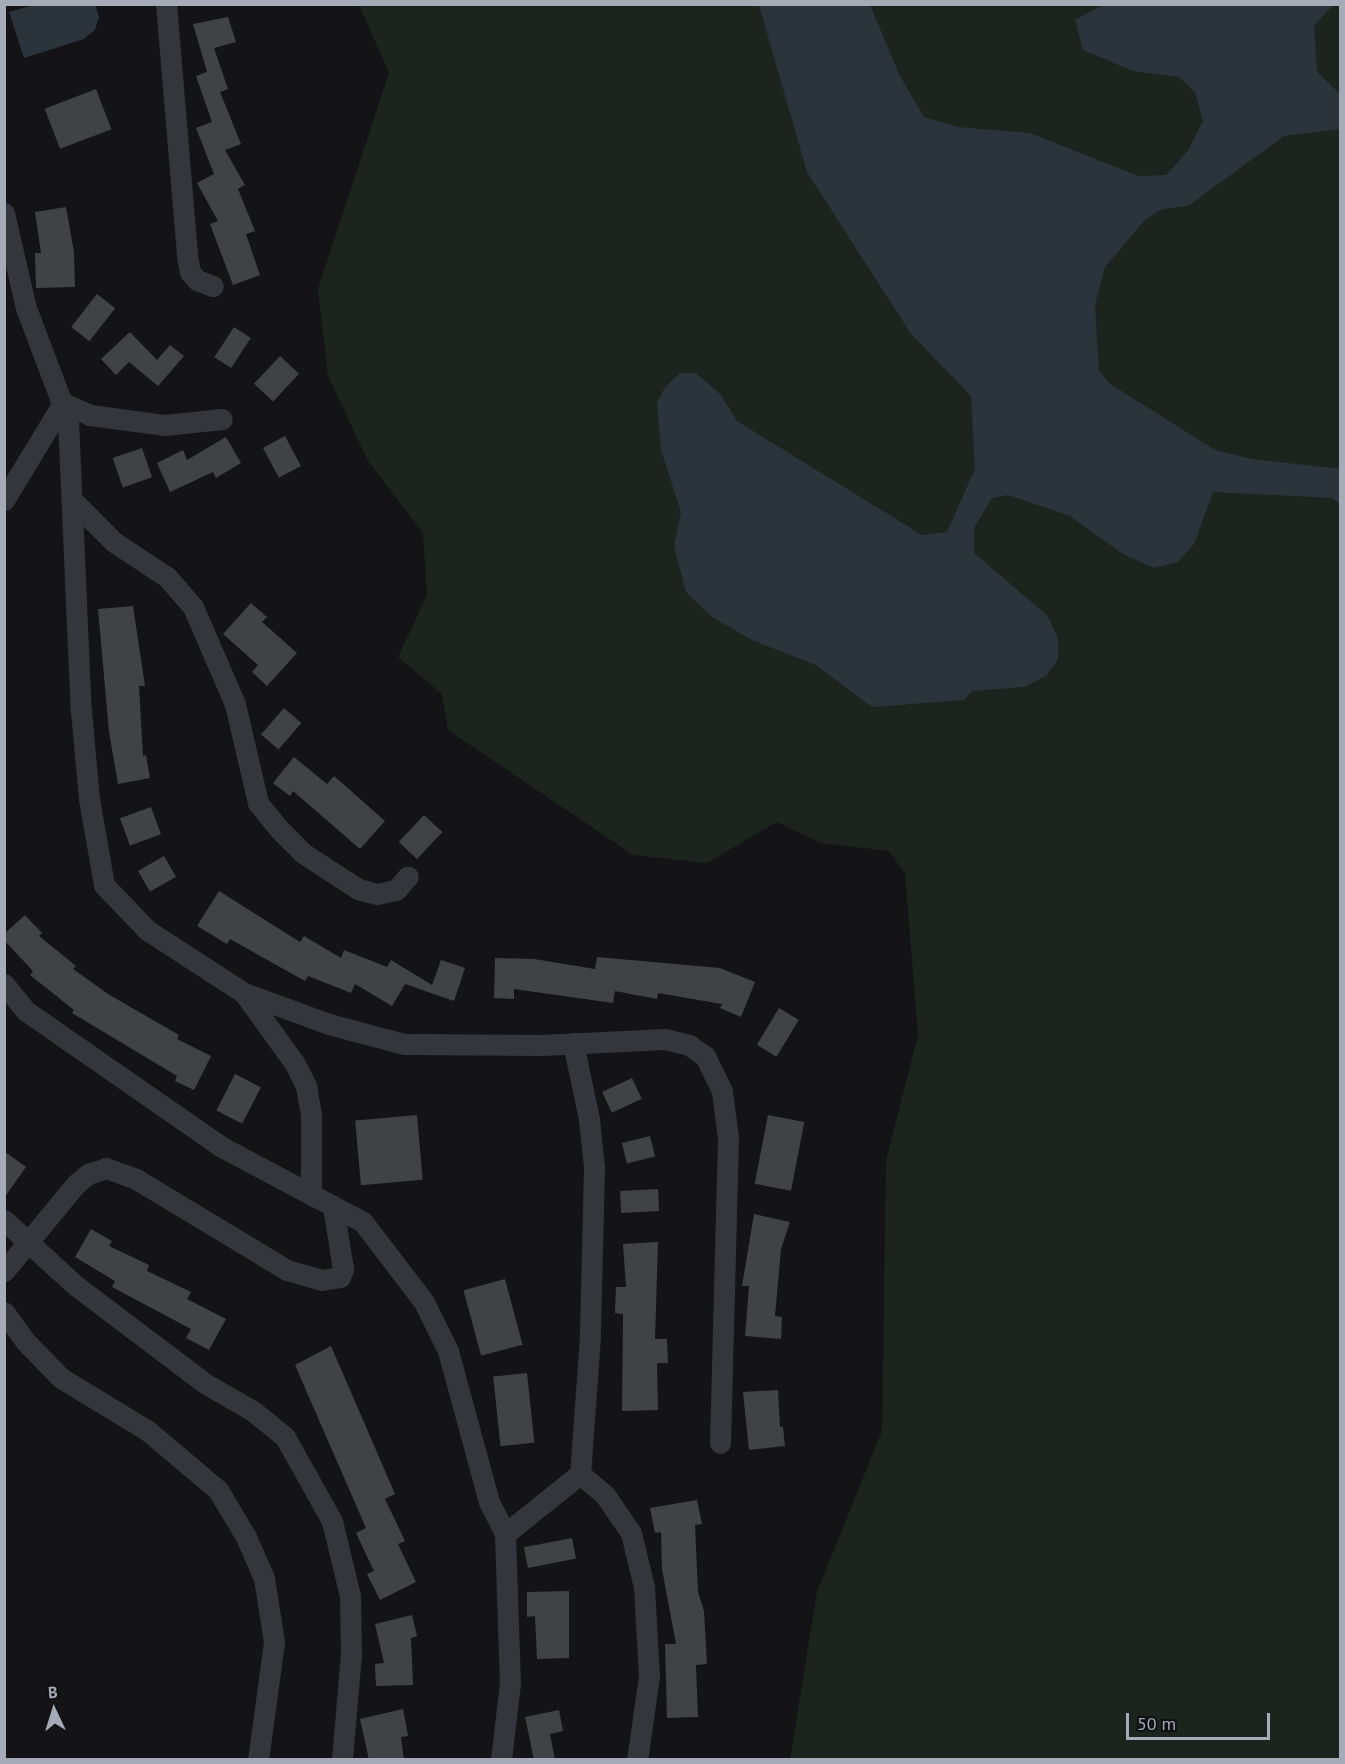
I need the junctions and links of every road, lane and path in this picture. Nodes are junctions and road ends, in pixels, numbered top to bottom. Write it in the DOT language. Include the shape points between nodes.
graph roads {
  1 [pos="166,4"];
  2 [pos="4,213"];
  3 [pos="213,286"];
  4 [pos="63,403"];
  5 [pos="222,419"];
  6 [pos="4,500"];
  7 [pos="74,502"];
  8 [pos="408,876"];
  9 [pos="4,984"];
  10 [pos="244,993"];
  11 [pos="573,1043"];
  12 [pos="311,1194"];
  13 [pos="333,1206"];
  14 [pos="4,1220"];
  15 [pos="28,1243"];
  16 [pos="4,1271"];
  17 [pos="4,1312"];
  18 [pos="720,1443"];
  19 [pos="580,1474"];
  20 [pos="505,1534"];
  21 [pos="258,1760"];
  22 [pos="342,1760"];
  23 [pos="501,1760"];
  24 [pos="636,1760"];
  1 -- 3 [label="street" via="187,256 190,272 197,280"];
  2 -- 4 [label="street" via="26,308"];
  4 -- 5 [label="street" via="90,415 165,425"];
  4 -- 6 [label="street"];
  4 -- 7 [label="street" via="70,438"];
  7 -- 8 [label="street" via="114,542 167,577 193,607 234,704 258,803 280,830 303,853 358,890 378,894 396,890"];
  7 -- 10 [label="street" via="81,711 89,800 104,885 147,930"];
  9 -- 12 [label="street" via="26,1011 220,1146"];
  10 -- 11 [label="street" via="328,1024 404,1044"];
  10 -- 12 [label="street" via="295,1064 306,1086 314,1148"];
  11 -- 18 [label="street" via="679,1042 705,1056 717,1076 728,1138"];
  11 -- 19 [label="street" via="589,1119 594,1167 590,1336"];
  12 -- 13 [label="street"];
  13 -- 15 [label="street" via="344,1260 340,1277 331,1280 287,1270 136,1179 106,1168 88,1174 76,1184"];
  13 -- 20 [label="street" via="363,1222 437,1324 458,1382 489,1502"];
  14 -- 15 [label="street"];
  15 -- 16 [label="street"];
  15 -- 22 [label="street" via="75,1285 206,1384 253,1411 285,1437 319,1491 332,1521 350,1596 351,1654"];
  17 -- 21 [label="street" via="61,1378 148,1431 218,1490 246,1536 264,1578 274,1642"];
  19 -- 20 [label="street"];
  19 -- 24 [label="street" via="592,1481 620,1515 640,1558 649,1687"];
  20 -- 23 [label="street" via="510,1683"];
}
